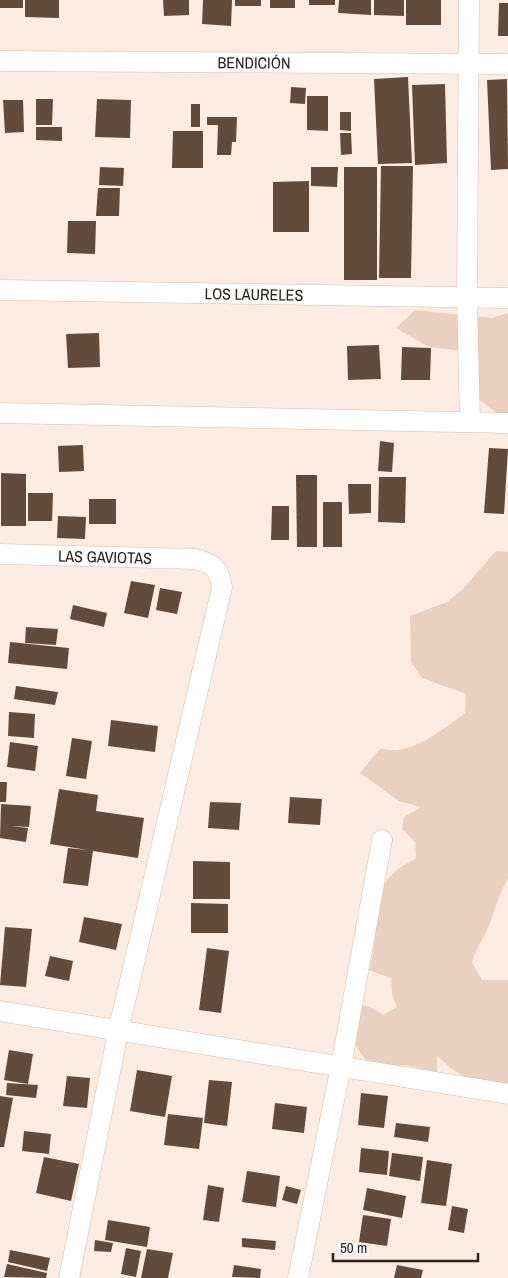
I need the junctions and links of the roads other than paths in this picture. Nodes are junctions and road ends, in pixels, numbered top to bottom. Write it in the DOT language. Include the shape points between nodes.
graph roads {
  1 [pos="470,0"];
  2 [pos="0,61"];
  3 [pos="508,64"];
  4 [pos="469,65"];
  5 [pos="0,290"];
  6 [pos="466,298"];
  7 [pos="508,298"];
  8 [pos="0,414"];
  9 [pos="470,422"];
  10 [pos="508,423"];
  11 [pos="0,554"];
  12 [pos="382,840"];
  13 [pos="0,1011"];
  14 [pos="118,1032"];
  15 [pos="341,1066"];
  16 [pos="508,1094"];
  17 [pos="69,1278"];
  18 [pos="298,1278"];
  1 -- 4 [label="street"];
  2 -- 4 [label="street, BENDICIÓN"];
  3 -- 4 [label="street, BENDICIÓN"];
  4 -- 6 [label="street"];
  5 -- 6 [label="street, LOS LAURELES"];
  6 -- 7 [label="street, LOS LAURELES"];
  6 -- 9 [label="street"];
  8 -- 9 [label="street"];
  9 -- 10 [label="street"];
  11 -- 14 [label="street, LAS GAVIOTAS" via="195,559 210,562 219,572 222,587"];
  12 -- 15 [label="street"];
  13 -- 14 [label="street"];
  14 -- 15 [label="street"];
  14 -- 17 [label="street"];
  15 -- 16 [label="street"];
  15 -- 18 [label="street"];
}
